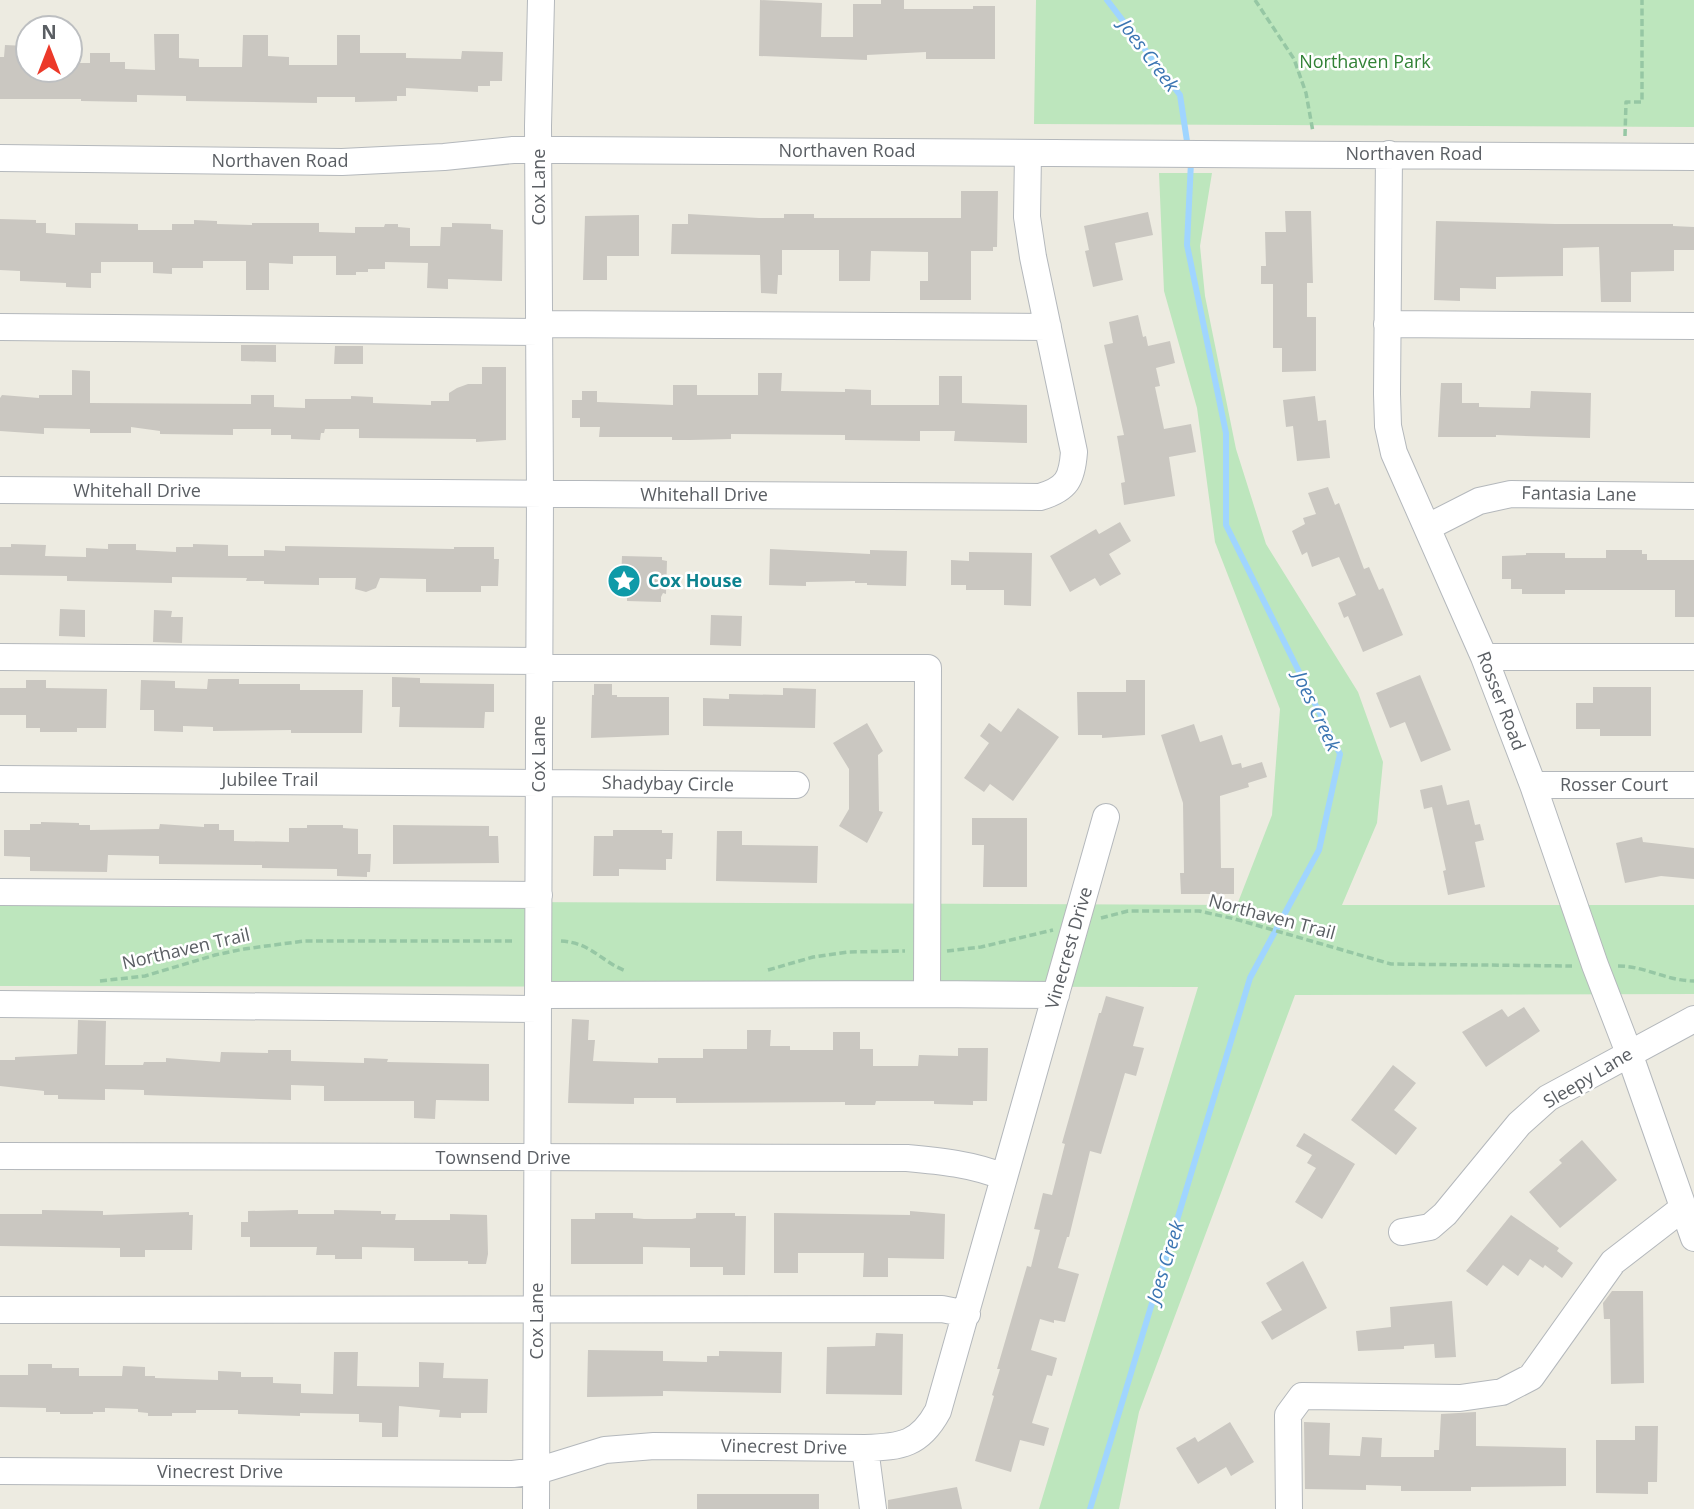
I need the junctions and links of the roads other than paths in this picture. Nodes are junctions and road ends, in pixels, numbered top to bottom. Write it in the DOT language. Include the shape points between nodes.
graph roads {
  1 [pos="541,0"];
  2 [pos="538,150"];
  3 [pos="1028,153"];
  4 [pos="1388,154"];
  5 [pos="1694,157"];
  6 [pos="0,158"];
  7 [pos="1387,324"];
  8 [pos="1694,326"];
  9 [pos="0,327"];
  10 [pos="1048,327"];
  11 [pos="540,328"];
  12 [pos="0,489"];
  13 [pos="540,494"];
  14 [pos="1694,496"];
  15 [pos="1428,527"];
  16 [pos="0,657"];
  17 [pos="1485,657"];
  18 [pos="1694,657"];
  19 [pos="540,664"];
  20 [pos="0,779"];
  21 [pos="539,782"];
  22 [pos="796,785"];
  23 [pos="1533,785"];
  24 [pos="1694,785"];
  25 [pos="1106,817"];
  26 [pos="0,892"];
  27 [pos="539,895"];
  28 [pos="927,994"];
  29 [pos="1056,995"];
  30 [pos="538,1002"];
  31 [pos="0,1004"];
  32 [pos="1694,1019"];
  33 [pos="1629,1053"];
  34 [pos="0,1156"];
  35 [pos="537,1158"];
  36 [pos="1004,1177"];
  37 [pos="1684,1208"];
  38 [pos="1402,1232"];
  39 [pos="1694,1238"];
  40 [pos="0,1310"];
  41 [pos="537,1311"];
  42 [pos="967,1314"];
  43 [pos="865,1448"];
  44 [pos="0,1471"];
  45 [pos="537,1471"];
  46 [pos="536,1509"];
  47 [pos="873,1509"];
  48 [pos="1289,1509"];
  1 -- 2 [label="street, Cox Lane"];
  2 -- 3 [label="street, Northaven Road"];
  2 -- 6 [label="street, Northaven Road" via="342,162"];
  2 -- 11 [label="street, Cox Lane"];
  3 -- 4 [label="street, Northaven Road"];
  3 -- 10 [label="street, Whitehall Drive" via="1027,217"];
  4 -- 5 [label="street, Northaven Road"];
  4 -- 7 [label="street, Rosser Road"];
  7 -- 8 [label="street"];
  7 -- 15 [label="street, Rosser Road" via="1388,426 1394,453"];
  9 -- 11 [label="street"];
  10 -- 11 [label="street"];
  10 -- 13 [label="street, Whitehall Drive" via="1074,453 1065,485 1040,498"];
  11 -- 13 [label="street, Cox Lane"];
  12 -- 13 [label="street, Whitehall Drive"];
  13 -- 19 [label="street, Cox Lane"];
  14 -- 15 [label="street, Fantasia Lane" via="1511,494 1479,501"];
  15 -- 17 [label="street, Rosser Road"];
  16 -- 19 [label="street"];
  17 -- 18 [label="street"];
  17 -- 23 [label="street, Rosser Road"];
  19 -- 21 [label="street, Cox Lane"];
  19 -- 28 [label="street" via="928,668"];
  20 -- 21 [label="street, Jubilee Trail"];
  21 -- 22 [label="street, Shadybay Circle"];
  21 -- 27 [label="street, Cox Lane"];
  23 -- 24 [label="street, Rosser Court"];
  23 -- 33 [label="street, Rosser Road"];
  25 -- 29 [label="street, Vinecrest Drive"];
  26 -- 27 [label="street"];
  27 -- 30 [label="street, Cox Lane"];
  28 -- 29 [label="street"];
  28 -- 30 [label="street"];
  29 -- 36 [label="street, Vinecrest Drive"];
  30 -- 31 [label="street"];
  30 -- 35 [label="street, Cox Lane"];
  32 -- 33 [label="street, Sleepy Lane"];
  33 -- 37 [label="street, Rosser Road"];
  33 -- 38 [label="street, Sleepy Lane" via="1548,1098 1519,1124 1446,1214 1430,1227"];
  34 -- 35 [label="street, Townsend Drive"];
  35 -- 36 [label="street, Townsend Drive" via="907,1158 948,1161"];
  35 -- 41 [label="street, Cox Lane"];
  36 -- 42 [label="street, Vinecrest Drive"];
  37 -- 39 [label="street, Rosser Road"];
  37 -- 48 [label="street" via="1613,1262 1531,1377 1502,1392 1460,1398 1302,1396 1288,1415"];
  40 -- 41 [label="street"];
  41 -- 42 [label="street" via="942,1309"];
  41 -- 45 [label="street, Cox Lane"];
  42 -- 43 [label="street, Vinecrest Drive" via="930,1426 909,1443"];
  43 -- 45 [label="street, Vinecrest Drive" via="654,1446 605,1450"];
  43 -- 47 [label="street"];
  44 -- 45 [label="street, Vinecrest Drive"];
  45 -- 46 [label="street, Cox Lane"];
}
